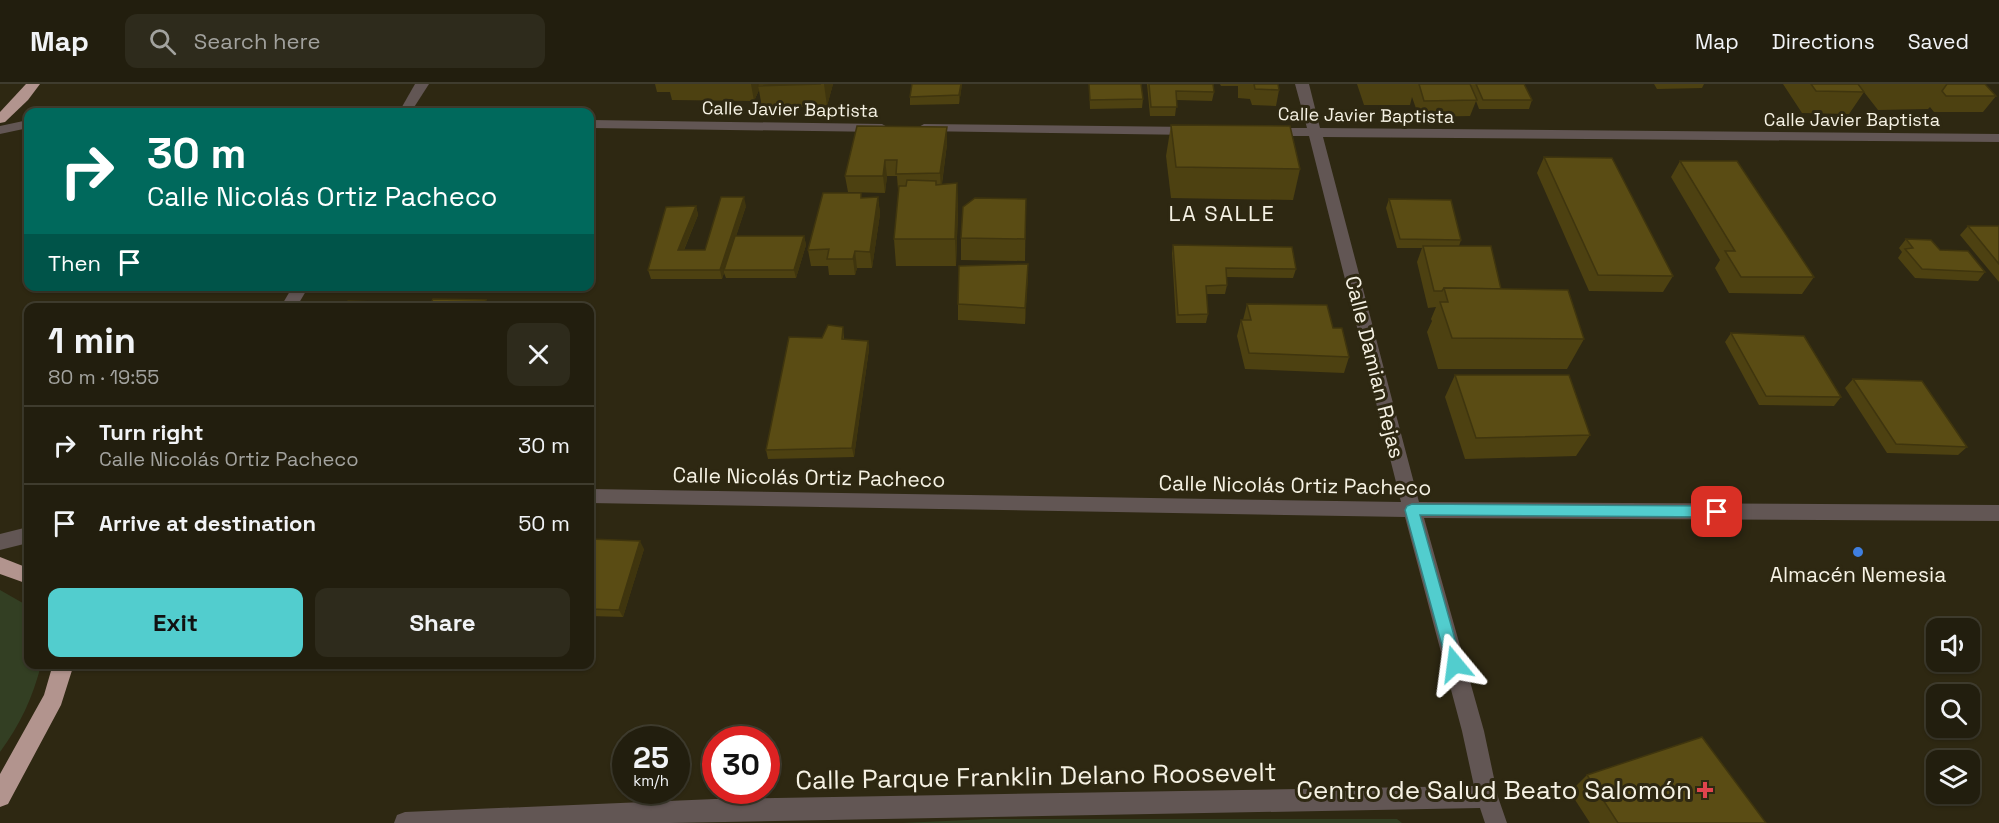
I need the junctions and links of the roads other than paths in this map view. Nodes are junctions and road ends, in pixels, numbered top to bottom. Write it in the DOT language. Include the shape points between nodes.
graph roads {
  1 [pos="33,84"];
  2 [pos="422,84"];
  3 [pos="1302,84"];
  4 [pos="407,108"];
  5 [pos="0,119"];
  6 [pos="594,124"];
  7 [pos="24,125"];
  8 [pos="0,130"];
  9 [pos="1209,132"];
  10 [pos="1257,132"];
  11 [pos="1316,133"];
  12 [pos="1999,138"];
  13 [pos="594,496"];
  14 [pos="1412,510"];
  15 [pos="1999,513"];
  16 [pos="24,536"];
  17 [pos="0,542"];
  18 [pos="0,565"];
  19 [pos="24,574"];
  20 [pos="63,669"];
  21 [pos="71,669"];
  22 [pos="54,698"];
  23 [pos="0,796"];
  24 [pos="1487,797"];
  25 [pos="405,823"];
  26 [pos="1496,823"];
  1 -- 5 [label="highway"];
  2 -- 4 [label="street"];
  3 -- 11 [label="street, Calle Damian Rejas"];
  6 -- 9 [label="street, Calle Javier Baptista"];
  7 -- 8 [label="street"];
  10 -- 11 [label="street, Calle Javier Baptista"];
  11 -- 12 [label="street, Calle Javier Baptista"];
  11 -- 14 [label="street, Calle Damian Rejas"];
  13 -- 14 [label="street, Calle Nicolás Ortiz Pacheco"];
  14 -- 15 [label="street, Calle Nicolás Ortiz Pacheco"];
  14 -- 24 [label="street, Calle Damian Rejas" via="1473,731"];
  16 -- 17 [label="street"];
  18 -- 19 [label="highway"];
  20 -- 22 [label="highway"];
  21 -- 22 [label="street"];
  22 -- 23 [label="highway"];
  24 -- 25 [label="street, Calle Parque Franklin Delano Roosevelt" via="715,810"];
  24 -- 26 [label="street, Calle Damian Rejas"];
}
